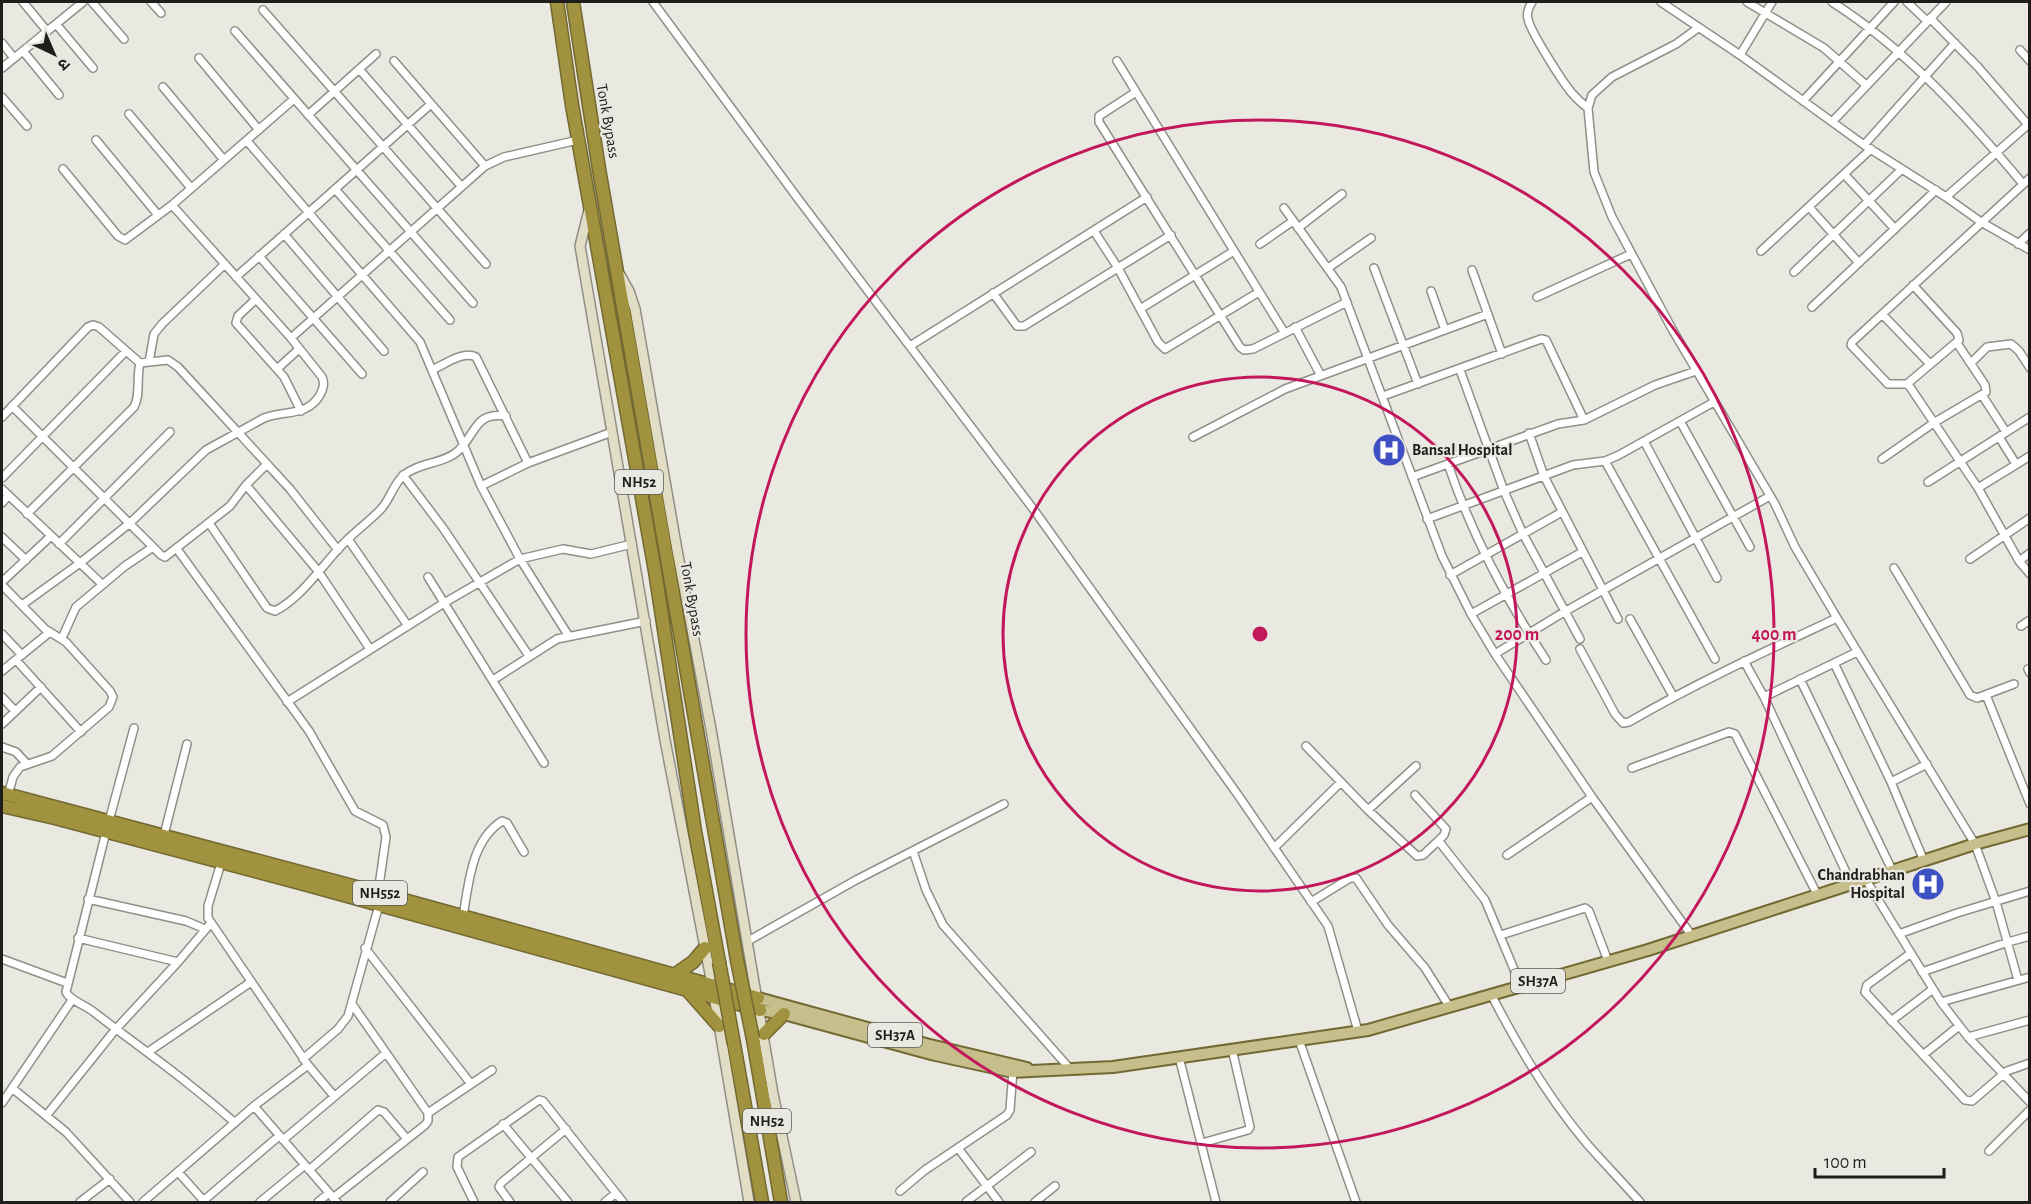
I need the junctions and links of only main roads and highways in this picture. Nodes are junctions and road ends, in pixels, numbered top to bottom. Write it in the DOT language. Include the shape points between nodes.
graph roads {
  1 [pos="557,2"];
  2 [pos="573,2"];
  3 [pos="5,794"];
  4 [pos="2,806"];
  5 [pos="108,826"];
  6 [pos="2030,829"];
  7 [pos="379,899"];
  8 [pos="705,948"];
  9 [pos="676,974"];
  10 [pos="686,989"];
  11 [pos="759,1004"];
  12 [pos="784,1014"];
  13 [pos="719,1026"];
  14 [pos="758,1036"];
  15 [pos="1013,1068"];
  16 [pos="762,1203"];
  17 [pos="781,1203"];
  1 -- 16 [label="highway, NH52, bridge" via="655,571 695,831"];
  2 -- 14 [label="highway, Tonk Bypass / NH52, bridge" via="737,960"];
  3 -- 5 [label="highway, NH552"];
  4 -- 5 [label="highway, NH552"];
  5 -- 7 [label="highway, NH552" via="222,863"];
  5 -- 7 [label="highway, NH552" via="164,835"];
  6 -- 15 [label="main road, SH37A" via="1692,936 1358,1031 1113,1066 1071,1070"];
  7 -- 9 [label="highway, NH552" via="463,916"];
  7 -- 10 [label="highway, NH552"];
  8 -- 9 [label="highway"];
  9 -- 11 [label="highway, NH552"];
  10 -- 11 [label="highway, NH552"];
  10 -- 13 [label="highway"];
  11 -- 12 [label="main road, SH37A"];
  11 -- 15 [label="main road, SH37A"];
  12 -- 14 [label="highway"];
  12 -- 15 [label="main road, SH37A" via="931,1054"];
  14 -- 17 [label="highway, Tonk Bypass / NH52"];
}
